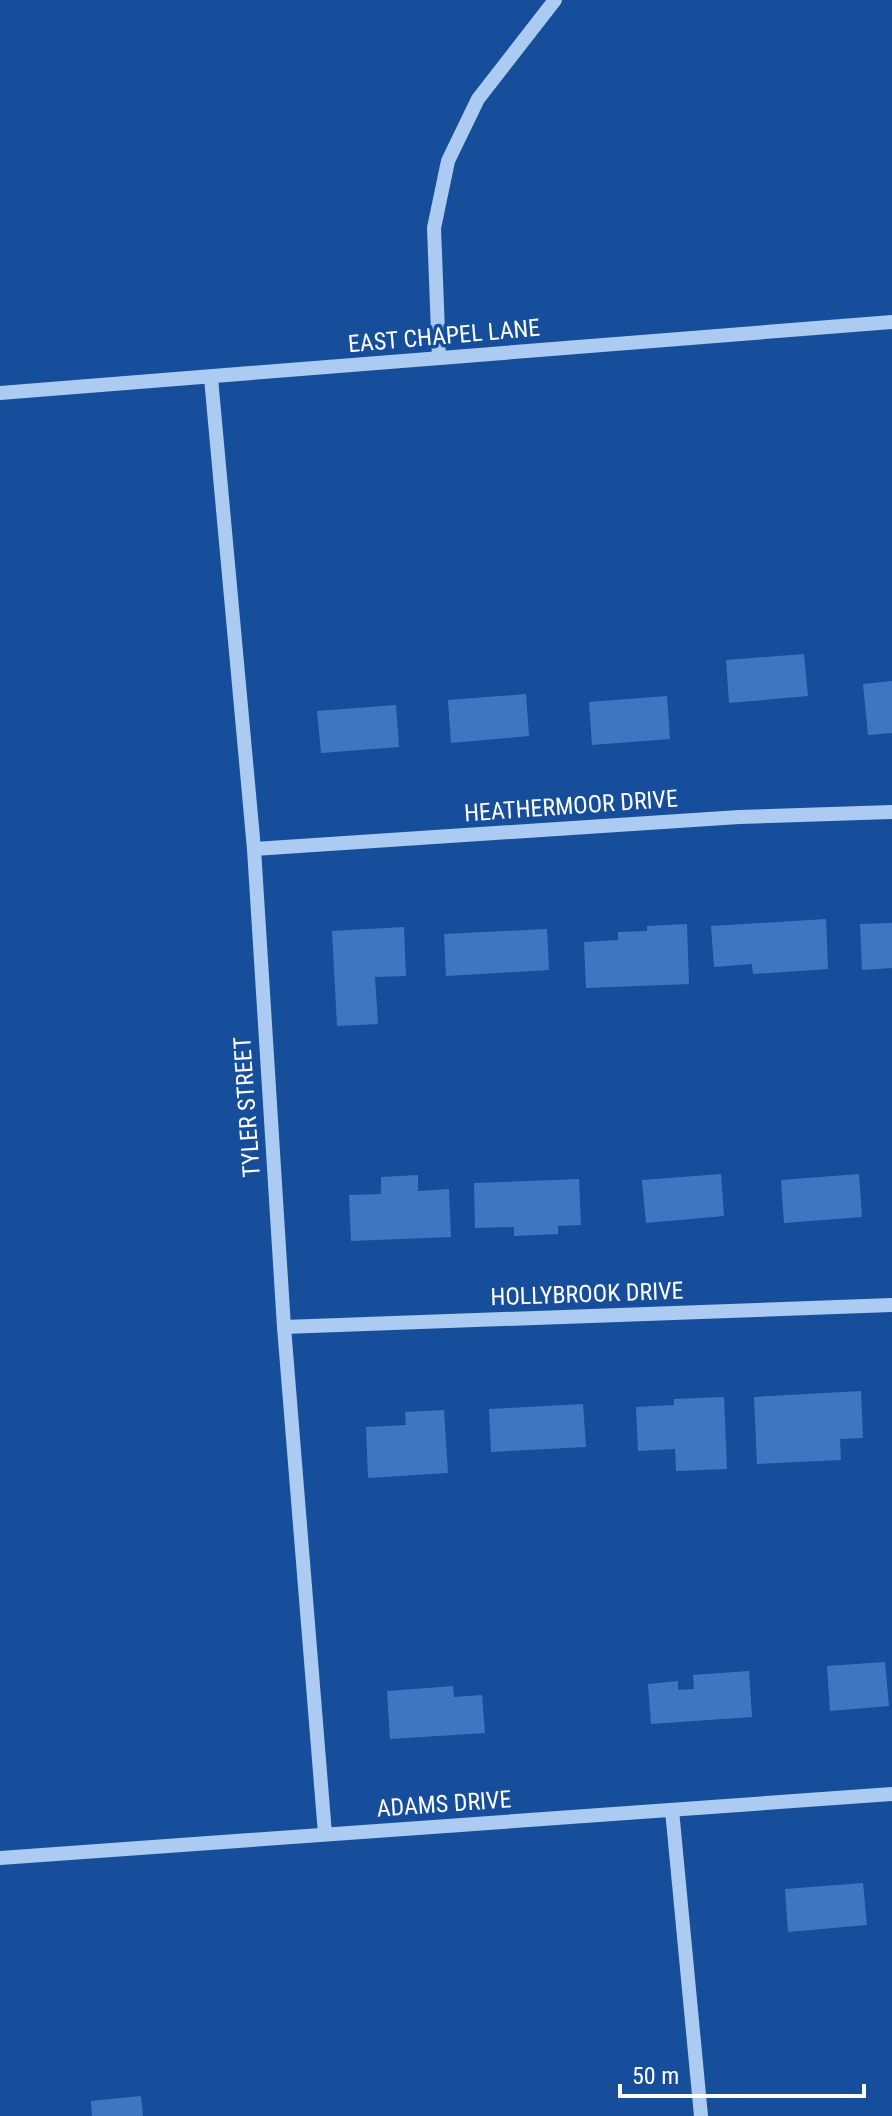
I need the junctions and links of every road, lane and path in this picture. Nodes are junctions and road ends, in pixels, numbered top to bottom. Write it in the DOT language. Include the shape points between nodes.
graph roads {
  1 [pos="555,0"];
  2 [pos="892,322"];
  3 [pos="439,358"];
  4 [pos="211,378"];
  5 [pos="0,393"];
  6 [pos="892,812"];
  7 [pos="254,849"];
  8 [pos="892,1305"];
  9 [pos="284,1327"];
  10 [pos="892,1794"];
  11 [pos="672,1810"];
  12 [pos="325,1834"];
  13 [pos="0,1858"];
  14 [pos="701,2116"];
  1 -- 3 [label="street" via="478,99 448,161 434,228"];
  2 -- 3 [label="street, EAST CHAPEL LANE"];
  3 -- 4 [label="street, EAST CHAPEL LANE"];
  4 -- 5 [label="street, EAST CHAPEL LANE"];
  4 -- 7 [label="street, TYLER STREET"];
  6 -- 7 [label="street, HEATHERMOOR DRIVE"];
  7 -- 9 [label="street, TYLER STREET"];
  8 -- 9 [label="street, HOLLYBROOK DRIVE"];
  9 -- 12 [label="street, TYLER STREET"];
  10 -- 11 [label="street, ADAMS DRIVE"];
  11 -- 12 [label="street, ADAMS DRIVE"];
  11 -- 14 [label="street"];
  12 -- 13 [label="street, ADAMS DRIVE"];
}
